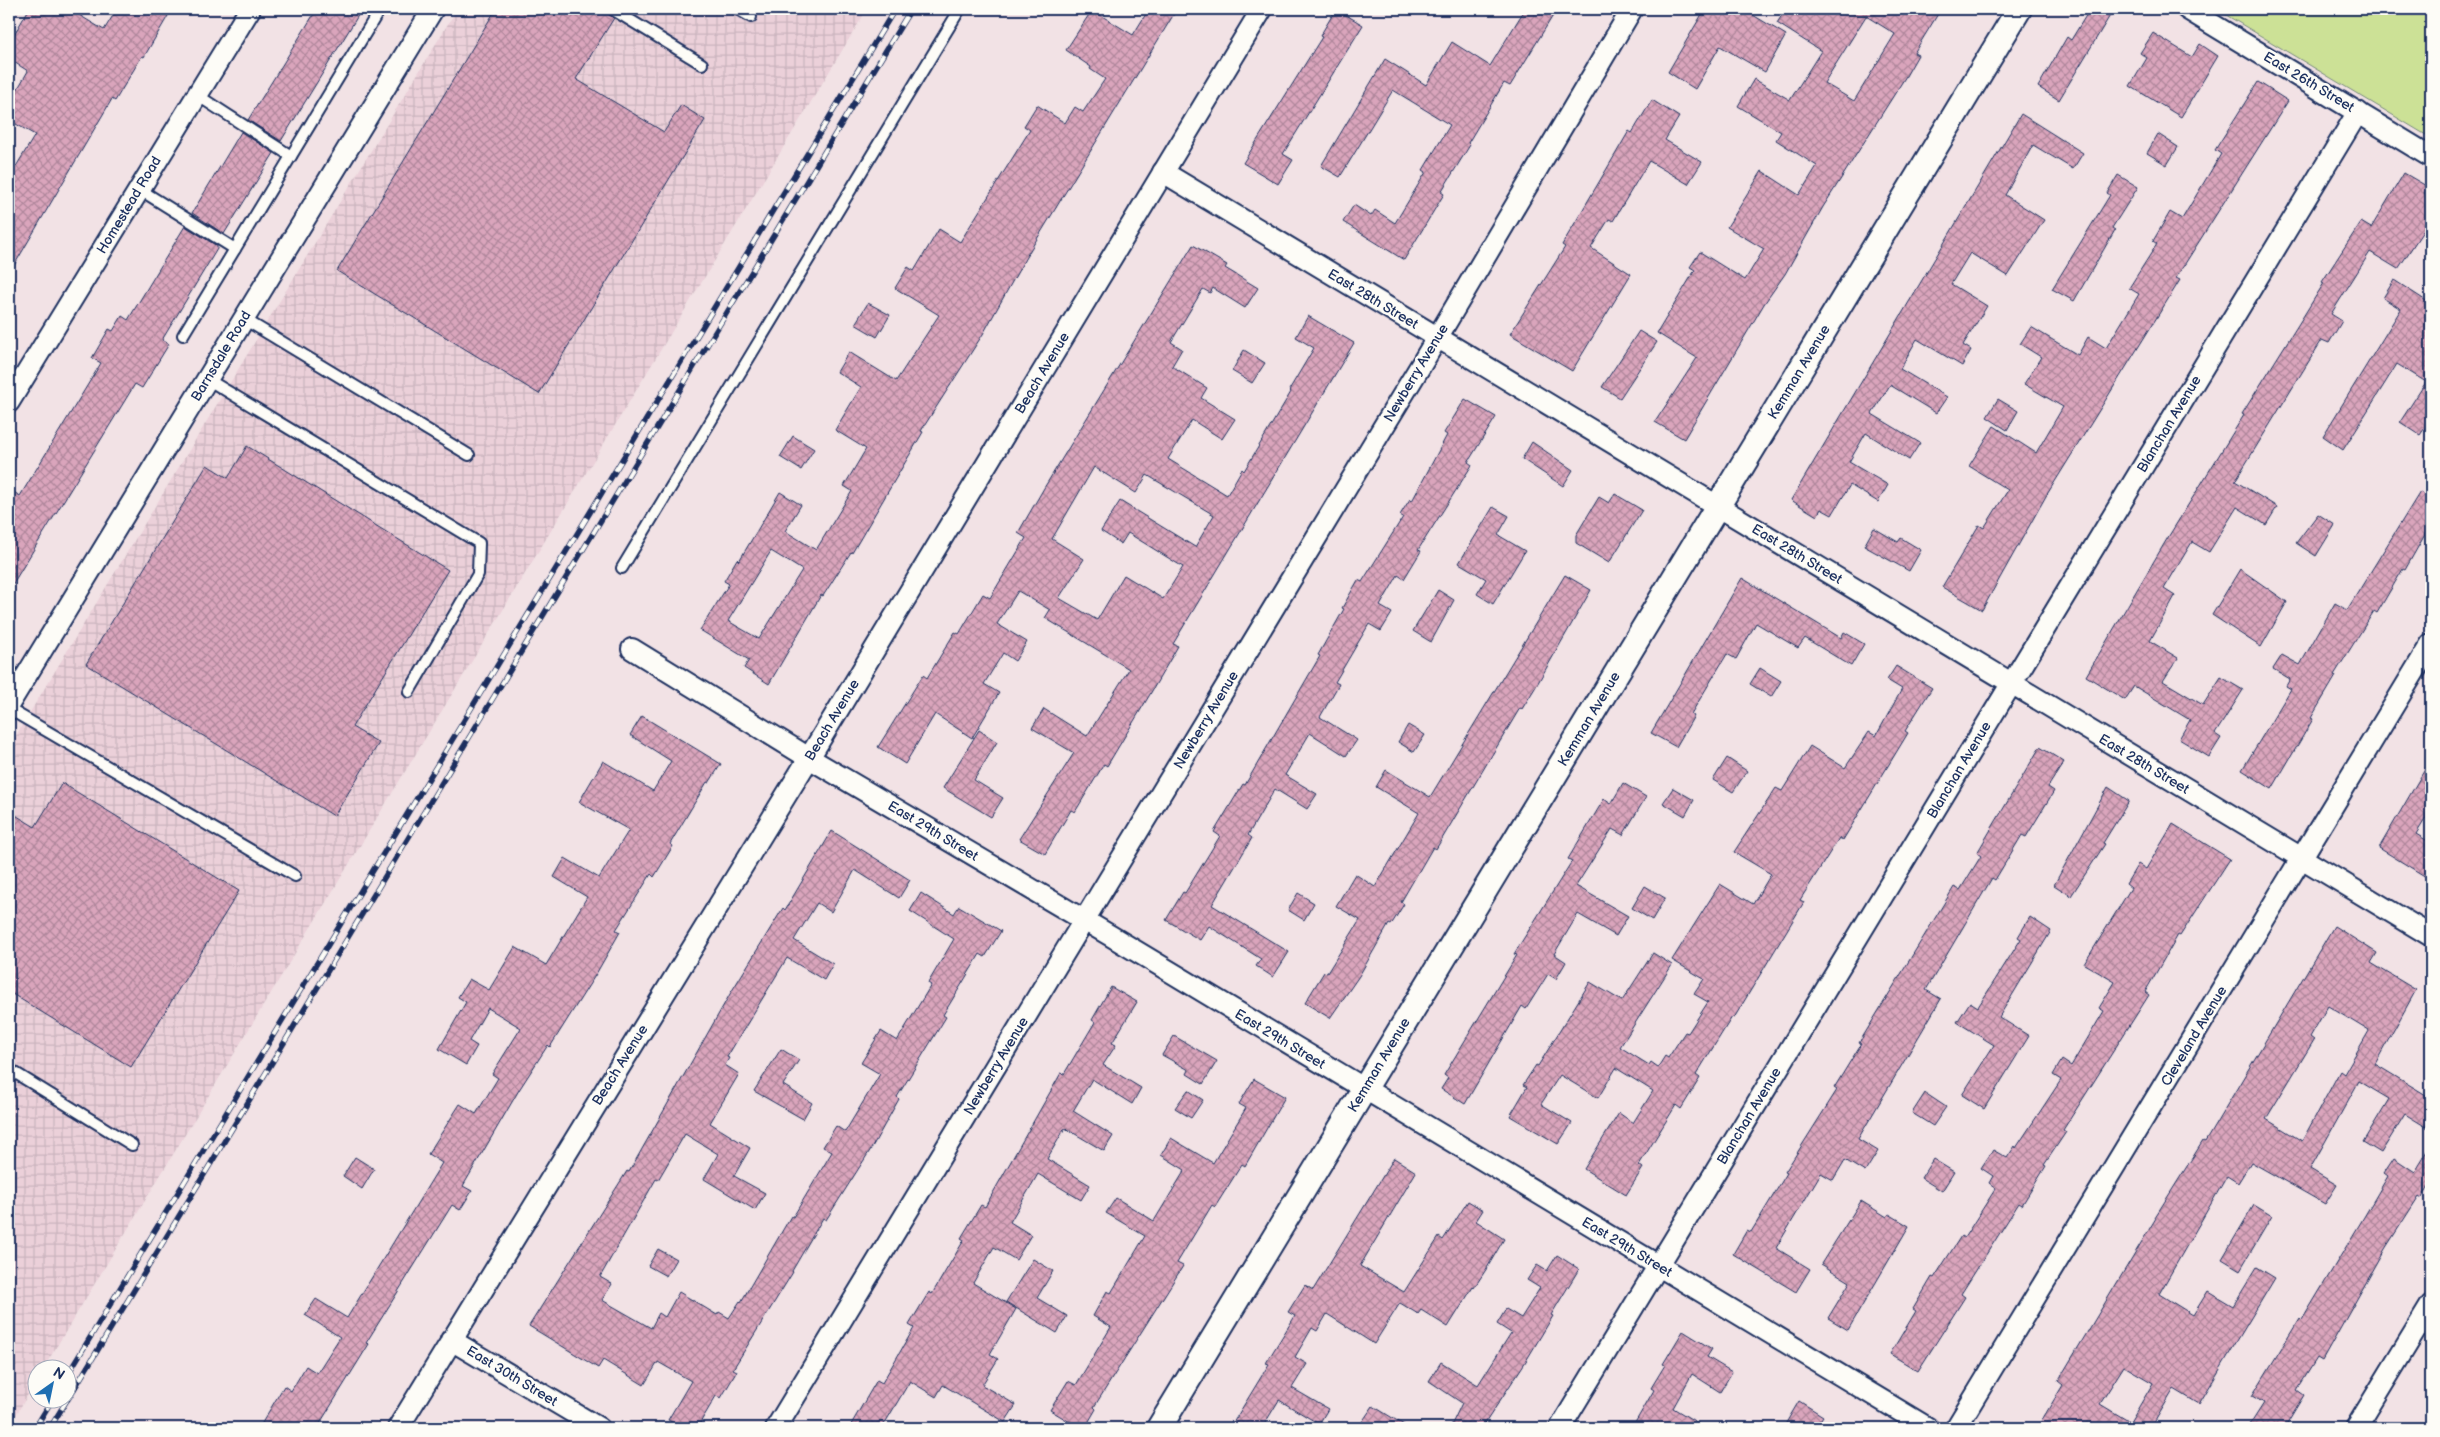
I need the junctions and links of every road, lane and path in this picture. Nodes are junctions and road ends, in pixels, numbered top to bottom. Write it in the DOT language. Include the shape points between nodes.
graph roads {
  1 [pos="250,9"];
  2 [pos="380,9"];
  3 [pos="433,9"];
  4 [pos="612,9"];
  5 [pos="737,9"];
  6 [pos="960,9"];
  7 [pos="1262,9"];
  8 [pos="1632,9"];
  9 [pos="2019,9"];
  10 [pos="2187,9"];
  11 [pos="751,17"];
  12 [pos="702,64"];
  13 [pos="197,95"];
  14 [pos="2358,112"];
  15 [pos="291,156"];
  16 [pos="2431,156"];
  17 [pos="1163,172"];
  18 [pos="139,189"];
  19 [pos="235,249"];
  20 [pos="244,319"];
  21 [pos="183,335"];
  22 [pos="1437,338"];
  23 [pos="207,379"];
  24 [pos="9,402"];
  25 [pos="469,455"];
  26 [pos="1717,507"];
  27 [pos="622,568"];
  28 [pos="2431,644"];
  29 [pos="632,649"];
  30 [pos="2011,684"];
  31 [pos="409,692"];
  32 [pos="9,704"];
  33 [pos="9,709"];
  34 [pos="809,758"];
  35 [pos="2302,859"];
  36 [pos="295,876"];
  37 [pos="1085,921"];
  38 [pos="2431,936"];
  39 [pos="9,1069"];
  40 [pos="1364,1090"];
  41 [pos="132,1145"];
  42 [pos="1658,1266"];
  43 [pos="2431,1305"];
  44 [pos="451,1340"];
  45 [pos="398,1428"];
  46 [pos="599,1428"];
  47 [pos="776,1428"];
  48 [pos="1159,1428"];
  49 [pos="1560,1428"];
  50 [pos="1928,1428"];
  51 [pos="1956,1428"];
  52 [pos="2356,1428"];
  1 -- 13 [label="street, Homestead Road"];
  2 -- 15 [label="lane"];
  3 -- 20 [label="street, Barnsdale Road"];
  4 -- 12 [label="lane"];
  5 -- 11 [label="lane"];
  6 -- 27 [label="lane"];
  7 -- 17 [label="street, Beach Avenue"];
  8 -- 22 [label="street, Newberry Avenue"];
  9 -- 26 [label="street, Kemman Avenue"];
  10 -- 14 [label="street, East 26th Street"];
  13 -- 15 [label="lane"];
  13 -- 18 [label="street, Homestead Road"];
  14 -- 16 [label="street, East 26th Street"];
  14 -- 30 [label="street, Blanchan Avenue"];
  15 -- 19 [label="lane"];
  17 -- 22 [label="street, East 28th Street"];
  17 -- 34 [label="street, Beach Avenue"];
  18 -- 19 [label="lane"];
  18 -- 24 [label="street, Homestead Road"];
  19 -- 21 [label="lane"];
  20 -- 23 [label="street, Barnsdale Road"];
  20 -- 25 [label="lane"];
  22 -- 26 [label="street, East 28th Street"];
  22 -- 37 [label="street, Newberry Avenue"];
  23 -- 31 [label="lane" via="479,543 478,574"];
  23 -- 32 [label="street, Barnsdale Road"];
  26 -- 30 [label="street, East 28th Street"];
  26 -- 40 [label="street, Kemman Avenue"];
  28 -- 35 [label="street, Cleveland Avenue"];
  29 -- 34 [label="street, East 29th Street"];
  30 -- 35 [label="street, East 28th Street"];
  30 -- 42 [label="street, Blanchan Avenue"];
  33 -- 36 [label="lane"];
  34 -- 37 [label="street, East 29th Street"];
  34 -- 44 [label="street, Beach Avenue"];
  35 -- 38 [label="street, East 28th Street"];
  35 -- 51 [label="street, Cleveland Avenue"];
  37 -- 40 [label="street, East 29th Street"];
  37 -- 47 [label="street, Newberry Avenue"];
  39 -- 41 [label="lane"];
  40 -- 42 [label="street, East 29th Street"];
  40 -- 48 [label="street, Kemman Avenue"];
  42 -- 49 [label="street, Blanchan Avenue"];
  42 -- 50 [label="street, East 29th Street"];
  43 -- 52 [label="street"];
  44 -- 45 [label="street, Beach Avenue"];
  44 -- 46 [label="street, East 30th Street"];
}
